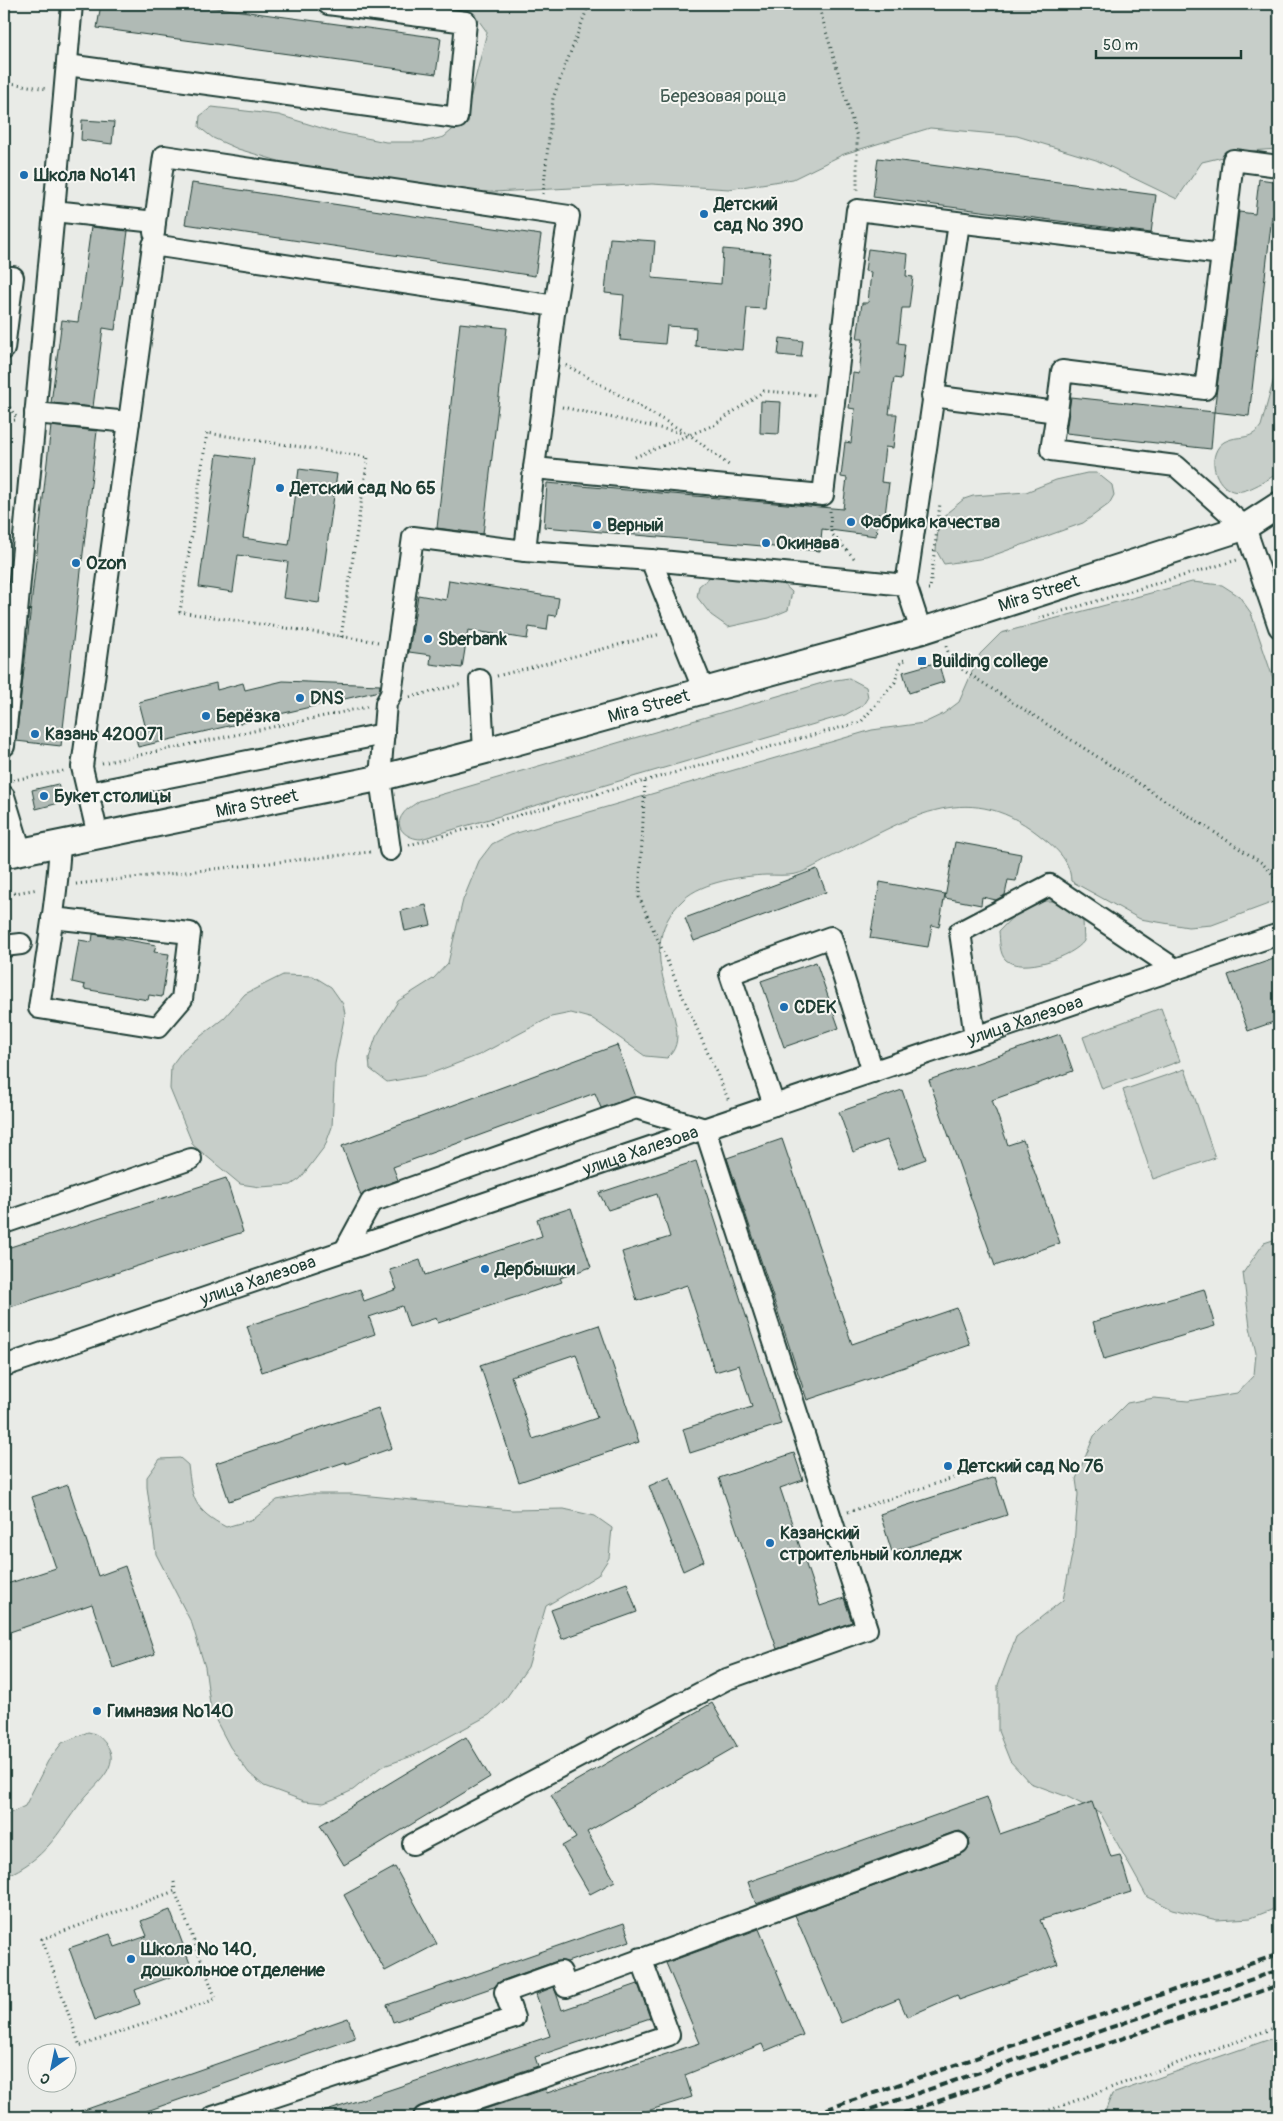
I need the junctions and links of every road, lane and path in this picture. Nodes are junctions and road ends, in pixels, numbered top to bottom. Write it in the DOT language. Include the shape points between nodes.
graph roads {
  1 [pos="72,4"];
  2 [pos="328,4"];
  3 [pos="589,4"];
  4 [pos="818,4"];
  5 [pos="67,64"];
  6 [pos="4,82"];
  7 [pos="40,88"];
  8 [pos="1279,166"];
  9 [pos="857,210"];
  10 [pos="54,211"];
  11 [pos="541,212"];
  12 [pos="155,222"];
  13 [pos="959,223"];
  14 [pos="153,245"];
  15 [pos="1222,254"];
  16 [pos="4,277"];
  17 [pos="555,306"];
  18 [pos="4,349"];
  19 [pos="548,355"];
  20 [pos="835,396"];
  21 [pos="932,396"];
  22 [pos="4,399"];
  23 [pos="542,402"];
  24 [pos="1057,412"];
  25 [pos="35,413"];
  26 [pos="4,420"];
  27 [pos="129,422"];
  28 [pos="690,435"];
  29 [pos="632,458"];
  30 [pos="534,468"];
  31 [pos="758,489"];
  32 [pos="823,495"];
  33 [pos="1279,505"];
  34 [pos="1245,528"];
  35 [pos="525,551"];
  36 [pos="1254,556"];
  37 [pos="651,560"];
  38 [pos="878,582"];
  39 [pos="906,585"];
  40 [pos="1032,620"];
  41 [pos="1279,628"];
  42 [pos="680,629"];
  43 [pos="921,631"];
  44 [pos="341,636"];
  45 [pos="956,642"];
  46 [pos="392,644"];
  47 [pos="946,645"];
  48 [pos="937,648"];
  49 [pos="910,658"];
  50 [pos="7,678"];
  51 [pos="480,680"];
  52 [pos="704,691"];
  53 [pos="386,703"];
  54 [pos="384,734"];
  55 [pos="4,746"];
  56 [pos="484,751"];
  57 [pos="82,767"];
  58 [pos="380,778"];
  59 [pos="4,782"];
  60 [pos="645,782"];
  61 [pos="88,793"];
  62 [pos="4,796"];
  63 [pos="98,836"];
  64 [pos="60,844"];
  65 [pos="390,850"];
  66 [pos="12,853"];
  67 [pos="1279,881"];
  68 [pos="58,886"];
  69 [pos="4,895"];
  70 [pos="52,918"];
  71 [pos="1279,934"];
  72 [pos="1175,970"];
  73 [pos="975,1037"];
  74 [pos="873,1072"];
  75 [pos="774,1105"];
  76 [pos="736,1118"];
  77 [pos="705,1129"];
  78 [pos="191,1160"];
  79 [pos="4,1223"];
  80 [pos="345,1250"];
  81 [pos="4,1366"];
  82 [pos="1012,1459"];
  83 [pos="831,1516"];
  84 [pos="958,1843"];
  85 [pos="413,1844"];
  86 [pos="174,1882"];
  87 [pos="175,1891"];
  88 [pos="641,1958"];
  89 [pos="1279,2026"];
  90 [pos="213,2117"];
  91 [pos="424,2117"];
  92 [pos="1031,2117"];
  1 -- 5 [label="street"];
  2 -- 5 [label="street" via="466,22 457,118"];
  3 -- 11 [label="path" via="553,98"];
  4 -- 9 [label="path" via="857,137"];
  5 -- 10 [label="street"];
  6 -- 7 [label="path"];
  8 -- 15 [label="street" via="1233,160"];
  9 -- 13 [label="street"];
  9 -- 20 [label="street"];
  10 -- 12 [label="street"];
  10 -- 25 [label="street"];
  11 -- 12 [label="street" via="164,156"];
  11 -- 17 [label="street" via="569,216"];
  12 -- 14 [label="street"];
  13 -- 15 [label="street"];
  13 -- 21 [label="street"];
  14 -- 17 [label="street"];
  14 -- 27 [label="street"];
  15 -- 24 [label="street" via="1205,389 1062,371"];
  16 -- 18 [label="street" via="13,277"];
  17 -- 19 [label="street"];
  19 -- 23 [label="street"];
  19 -- 28 [label="path"];
  20 -- 28 [label="path" via="764,391 714,425"];
  20 -- 32 [label="street"];
  21 -- 24 [label="street"];
  21 -- 39 [label="street"];
  22 -- 26 [label="path" via="18,420"];
  23 -- 28 [label="path"];
  23 -- 30 [label="street"];
  24 -- 34 [label="street" via="1050,450 1176,466"];
  25 -- 27 [label="street"];
  25 -- 50 [label="street"];
  27 -- 57 [label="street"];
  28 -- 29 [label="path"];
  28 -- 31 [label="path"];
  30 -- 31 [label="street"];
  30 -- 35 [label="street"];
  31 -- 32 [label="street"];
  32 -- 38 [label="path" via="830,508 831,533"];
  33 -- 34 [label="main road, Mira Street"];
  34 -- 36 [label="street"];
  34 -- 43 [label="main road, Mira Street"];
  35 -- 37 [label="street"];
  35 -- 46 [label="street" via="413,537"];
  36 -- 40 [label="path"];
  36 -- 41 [label="street"];
  37 -- 38 [label="street"];
  37 -- 42 [label="street"];
  38 -- 39 [label="street"];
  39 -- 43 [label="street"];
  42 -- 51 [label="path"];
  42 -- 52 [label="street"];
  43 -- 52 [label="main road, Mira Street"];
  44 -- 44 [label="path" via="180,612 207,433 368,457"];
  44 -- 46 [label="path"];
  45 -- 47 [label="path"];
  46 -- 53 [label="street" via="391,694"];
  47 -- 48 [label="path"];
  47 -- 67 [label="path" via="952,663 1262,863"];
  49 -- 60 [label="path" via="901,661 895,682 861,722"];
  50 -- 55 [label="street"];
  51 -- 53 [label="path"];
  51 -- 56 [label="street"];
  52 -- 56 [label="main road, Mira Street"];
  53 -- 54 [label="street"];
  53 -- 57 [label="path"];
  54 -- 58 [label="street"];
  54 -- 61 [label="street"];
  56 -- 58 [label="main road, Mira Street"];
  57 -- 59 [label="path"];
  57 -- 61 [label="street"];
  58 -- 63 [label="main road, Mira Street"];
  58 -- 65 [label="street"];
  60 -- 65 [label="path"];
  60 -- 76 [label="path" via="639,897"];
  61 -- 63 [label="street"];
  62 -- 66 [label="street"];
  63 -- 64 [label="main road, Mira Street"];
  64 -- 66 [label="main road, Mira Street"];
  64 -- 68 [label="street"];
  65 -- 68 [label="path"];
  68 -- 69 [label="path"];
  68 -- 70 [label="street"];
  70 -- 70 [label="street" via="190,933 182,999 158,1027 39,1008"];
  71 -- 72 [label="street, улица Халезова"];
  72 -- 73 [label="street, улица Халезова"];
  72 -- 73 [label="street" via="1050,885 960,932"];
  73 -- 74 [label="street, улица Халезова"];
  74 -- 75 [label="street, улица Халезова"];
  74 -- 75 [label="street" via="831,937 730,974"];
  75 -- 76 [label="street, улица Халезова"];
  76 -- 77 [label="street, улица Халезова"];
  77 -- 80 [label="street, улица Халезова"];
  77 -- 80 [label="street" via="636,1108 370,1202"];
  77 -- 83 [label="street"];
  78 -- 79 [label="street"];
  80 -- 81 [label="street, улица Халезова"];
  82 -- 83 [label="path"];
  83 -- 85 [label="street" via="867,1629 727,1679"];
  84 -- 88 [label="street"];
  86 -- 87 [label="path"];
  87 -- 87 [label="path" via="42,1939 80,2046 216,1999"];
  88 -- 90 [label="street" via="566,1987 561,1972 505,1992 514,2018"];
  88 -- 91 [label="street" via="669,2035"];
  89 -- 92 [label="path"];
}
